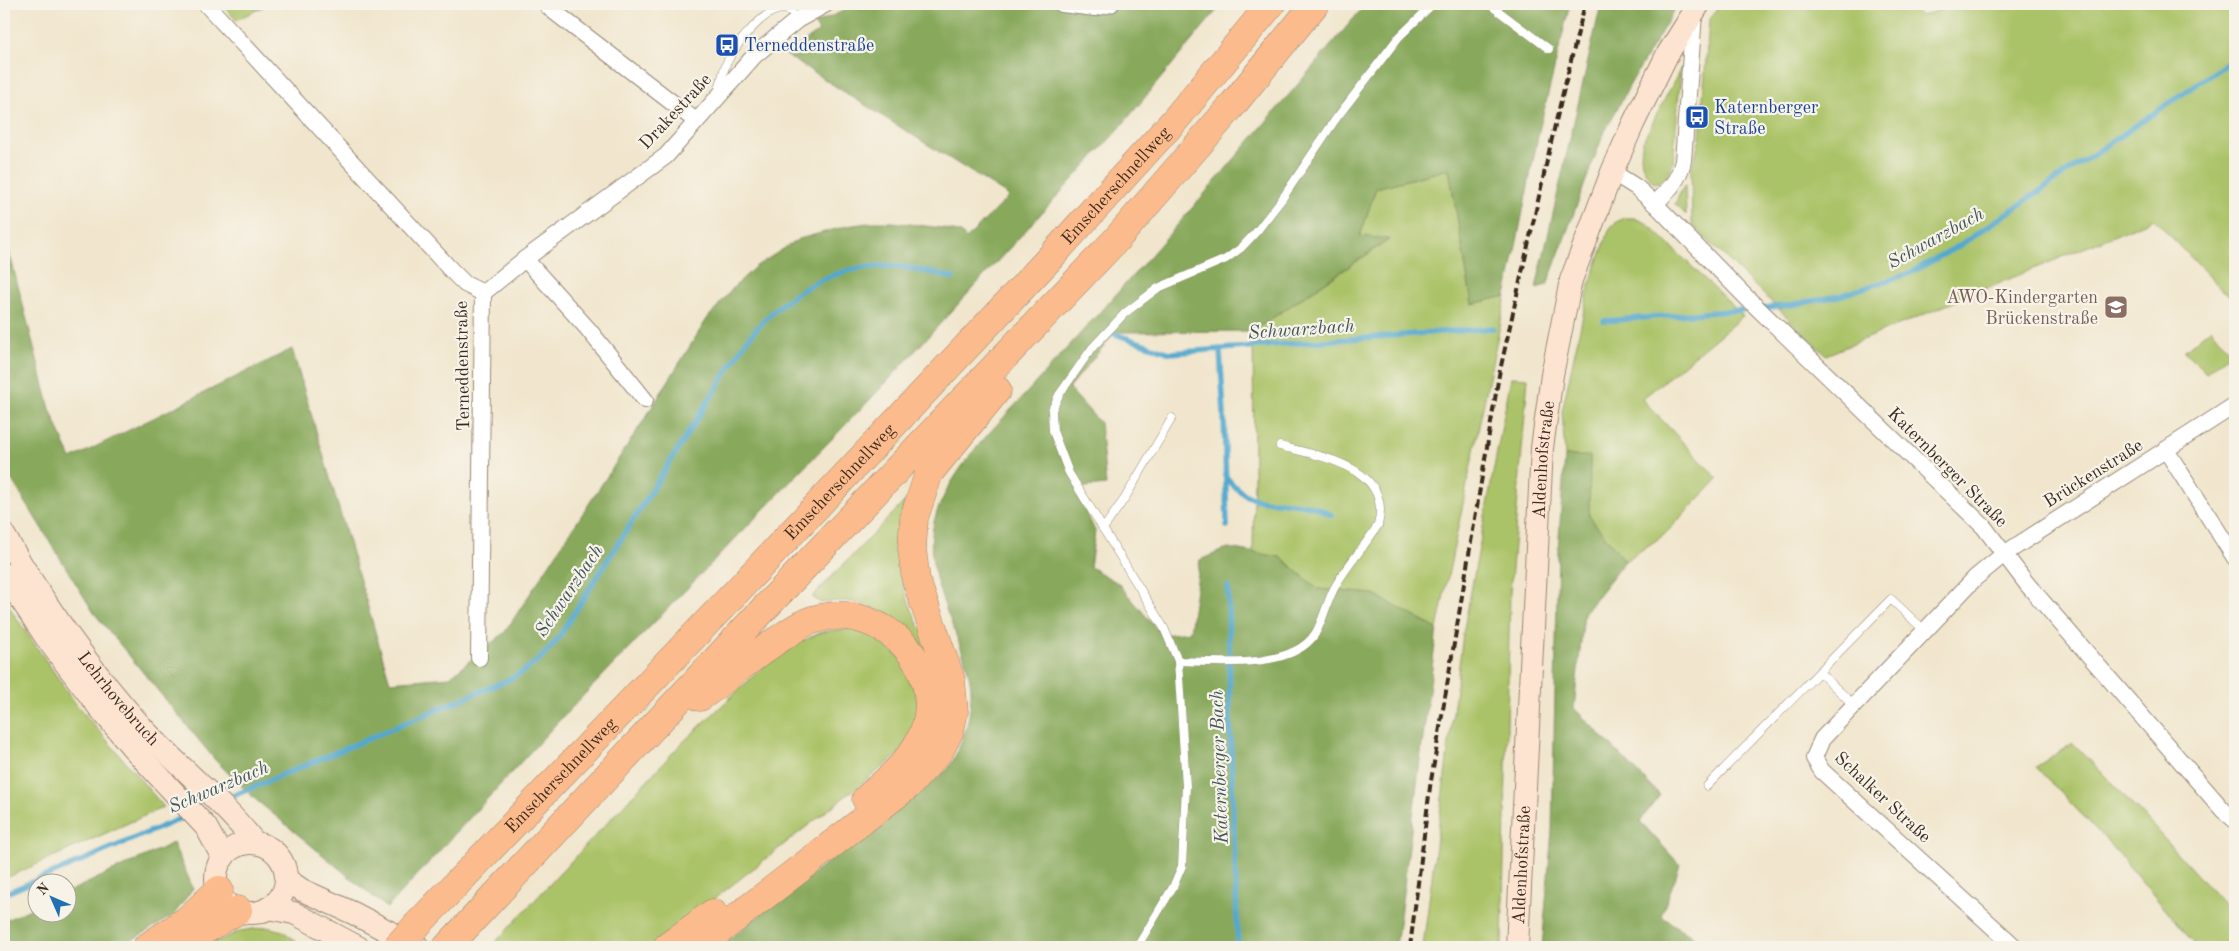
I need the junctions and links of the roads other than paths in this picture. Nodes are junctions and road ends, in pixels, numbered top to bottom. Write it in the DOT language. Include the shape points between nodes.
graph roads {
  1 [pos="206,4"];
  2 [pos="546,4"];
  3 [pos="826,4"];
  4 [pos="1062,4"];
  5 [pos="1111,4"];
  6 [pos="1271,4"];
  7 [pos="1315,4"];
  8 [pos="1433,4"];
  9 [pos="1489,4"];
  10 [pos="1697,8"];
  11 [pos="797,20"];
  12 [pos="1549,49"];
  13 [pos="718,96"];
  14 [pos="696,120"];
  15 [pos="1612,172"];
  16 [pos="1655,204"];
  17 [pos="1115,241"];
  18 [pos="525,258"];
  19 [pos="483,293"];
  20 [pos="645,400"];
  21 [pos="2235,405"];
  22 [pos="1172,418"];
  23 [pos="1280,446"];
  24 [pos="2166,450"];
  25 [pos="1103,529"];
  26 [pos="4,535"];
  27 [pos="2004,554"];
  28 [pos="2235,558"];
  29 [pos="4,574"];
  30 [pos="1975,578"];
  31 [pos="1924,630"];
  32 [pos="479,658"];
  33 [pos="1178,661"];
  34 [pos="1819,672"];
  35 [pos="1854,705"];
  36 [pos="653,728"];
  37 [pos="1706,786"];
  38 [pos="2235,820"];
  39 [pos="256,843"];
  40 [pos="223,858"];
  41 [pos="286,879"];
  42 [pos="219,890"];
  43 [pos="268,908"];
  44 [pos="238,910"];
  45 [pos="418,936"];
  46 [pos="450,945"];
  47 [pos="147,947"];
  48 [pos="177,947"];
  49 [pos="358,947"];
  50 [pos="397,947"];
  51 [pos="667,947"];
  52 [pos="698,947"];
  53 [pos="1137,947"];
  54 [pos="1517,947"];
  55 [pos="2015,947"];
  1 -- 19 [label="street, Terneddenstraße" via="451,270 465,284"];
  2 -- 14 [label="street"];
  3 -- 11 [label="street, Drakestraße"];
  4 -- 5 [label="street" via="1095,8"];
  6 -- 45 [label="highway, Emscherschnellweg" via="1174,121 1049,259"];
  7 -- 17 [label="highway, Emscherschnellweg"];
  8 -- 25 [label="lane" via="1398,38 1335,120 1282,199 1241,248 1219,262 1176,278 1132,307 1103,334 1059,395 1052,410 1053,431 1069,473"];
  9 -- 12 [label="lane"];
  10 -- 15 [label="street, Aldenhofstraße" via="1663,64"];
  10 -- 16 [label="street" via="1680,175"];
  11 -- 13 [label="street, Drakestraße" via="755,55"];
  11 -- 13 [label="lane" via="784,10 763,16 726,64"];
  13 -- 14 [label="street, Drakestraße"];
  14 -- 18 [label="street, Drakestraße" via="666,156"];
  15 -- 16 [label="street, Katernberger Straße"];
  15 -- 54 [label="street, Aldenhofstraße" via="1571,280 1552,375 1542,448"];
  16 -- 27 [label="street, Katernberger Straße" via="1984,527"];
  17 -- 36 [label="highway, Emscherschnellweg"];
  17 -- 52 [label="highway" via="1081,297 988,400 929,472 914,518 912,549 916,580 951,680 954,712 940,750 909,785"];
  18 -- 19 [label="street, Drakestraße"];
  18 -- 20 [label="street"];
  19 -- 32 [label="street, Terneddenstraße"];
  21 -- 24 [label="street, Brückenstraße"];
  22 -- 25 [label="lane"];
  23 -- 33 [label="lane" via="1332,459 1365,476 1378,495 1381,514 1373,534 1336,585 1310,640 1294,653 1263,660"];
  24 -- 27 [label="street, Brückenstraße"];
  24 -- 28 [label="street"];
  25 -- 33 [label="lane" via="1164,628"];
  26 -- 39 [label="street, Lehrhovebruch" via="54,614 107,686 165,752"];
  27 -- 30 [label="street, Brückenstraße"];
  27 -- 38 [label="street, Katernberger Straße" via="2046,607"];
  29 -- 40 [label="street, Lehrhovebruch" via="47,639 98,706 206,827"];
  30 -- 31 [label="street, Schalker Straße"];
  31 -- 34 [label="lane" via="1891,599"];
  31 -- 35 [label="street, Schalker Straße"];
  33 -- 53 [label="lane" via="1186,786 1182,866 1173,888"];
  34 -- 35 [label="lane"];
  34 -- 37 [label="lane"];
  35 -- 55 [label="street, Schalker Straße" via="1822,738 1814,758 1822,771"];
  36 -- 46 [label="highway, Emscherschnellweg"];
  36 -- 51 [label="highway" via="801,624 820,617 858,617 878,624 897,637 911,651 919,666 926,682 929,703 925,729 916,750 864,801"];
  39 -- 40 [label="street" via="237,846"];
  39 -- 41 [label="street" via="278,855"];
  40 -- 42 [label="street" via="216,878"];
  41 -- 43 [label="street" via="281,896"];
  41 -- 45 [label="street" via="302,890"];
  42 -- 44 [label="street" via="226,902"];
  42 -- 47 [label="highway" via="187,920"];
  43 -- 44 [label="street" via="254,912"];
  43 -- 49 [label="street" via="294,913"];
  44 -- 48 [label="highway"];
  45 -- 50 [label="highway, Emscherschnellweg, bridge"];
}
